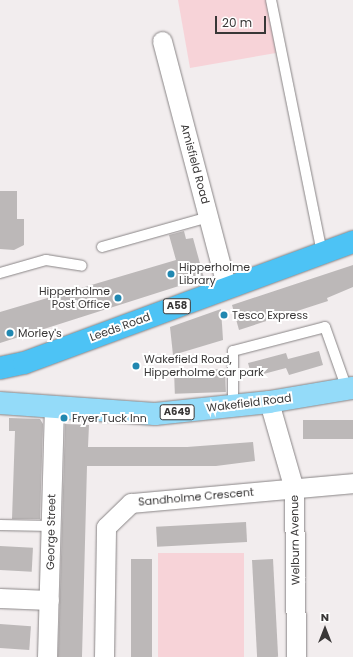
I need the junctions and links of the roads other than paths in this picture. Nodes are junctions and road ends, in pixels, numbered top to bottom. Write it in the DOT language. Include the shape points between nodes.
graph roads {
  1 [pos="271,0"];
  2 [pos="162,41"];
  3 [pos="209,217"];
  4 [pos="353,242"];
  5 [pos="102,247"];
  6 [pos="322,253"];
  7 [pos="82,266"];
  8 [pos="0,273"];
  9 [pos="227,288"];
  10 [pos="0,368"];
  11 [pos="350,389"];
  12 [pos="269,402"];
  13 [pos="0,403"];
  14 [pos="233,406"];
  15 [pos="54,407"];
  16 [pos="353,483"];
  17 [pos="294,489"];
  18 [pos="0,525"];
  19 [pos="51,526"];
  20 [pos="0,598"];
  21 [pos="50,600"];
  22 [pos="47,657"];
  23 [pos="104,657"];
  24 [pos="296,657"];
  1 -- 6 [label="lane"];
  2 -- 3 [label="street, Amisfield Road"];
  3 -- 5 [label="lane"];
  3 -- 9 [label="street, Amisfield Road"];
  4 -- 6 [label="highway, Leeds Road / A58"];
  6 -- 9 [label="highway, Leeds Road / A58"];
  7 -- 8 [label="lane" via="46,260"];
  9 -- 10 [label="highway, Leeds Road / A58" via="24,363"];
  11 -- 12 [label="main road, Wakefield Road / A649"];
  11 -- 14 [label="lane" via="325,327 233,351"];
  12 -- 14 [label="main road, Wakefield Road / A649"];
  12 -- 17 [label="street, Welburn Avenue"];
  13 -- 15 [label="main road, Wakefield Road / A649"];
  14 -- 15 [label="main road, Wakefield Road / A649" via="155,414"];
  15 -- 19 [label="street, George Street"];
  16 -- 17 [label="street, Sandholme Crescent"];
  17 -- 23 [label="street, Sandholme Crescent" via="131,503 106,527"];
  17 -- 24 [label="street, Welburn Avenue"];
  18 -- 19 [label="lane"];
  19 -- 21 [label="street, George Street"];
  20 -- 21 [label="street"];
  21 -- 22 [label="street, George Street"];
}
